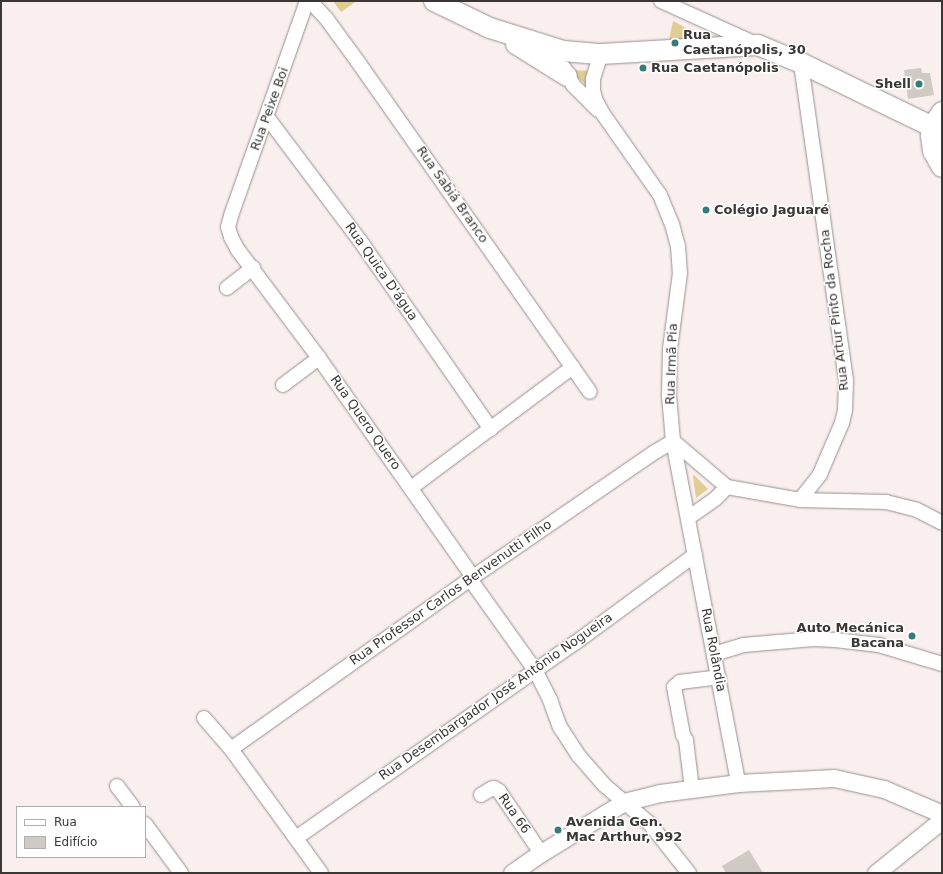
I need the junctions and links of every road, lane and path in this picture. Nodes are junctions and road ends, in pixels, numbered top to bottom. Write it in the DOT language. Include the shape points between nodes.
graph roads {
  1 [pos="309,1"];
  2 [pos="434,1"];
  3 [pos="662,1"];
  4 [pos="490,28"];
  5 [pos="758,45"];
  6 [pos="563,51"];
  7 [pos="601,54"];
  8 [pos="802,63"];
  9 [pos="567,76"];
  10 [pos="603,114"];
  11 [pos="268,117"];
  12 [pos="937,120"];
  13 [pos="942,167"];
  14 [pos="231,216"];
  15 [pos="253,268"];
  16 [pos="227,288"];
  17 [pos="318,358"];
  18 [pos="573,367"];
  19 [pos="283,386"];
  20 [pos="590,392"];
  21 [pos="491,429"];
  22 [pos="673,441"];
  23 [pos="727,487"];
  24 [pos="411,488"];
  25 [pos="800,500"];
  26 [pos="688,518"];
  27 [pos="942,523"];
  28 [pos="695,555"];
  29 [pos="472,578"];
  30 [pos="714,654"];
  31 [pos="942,664"];
  32 [pos="534,670"];
  33 [pos="719,677"];
  34 [pos="204,718"];
  35 [pos="231,749"];
  36 [pos="738,783"];
  37 [pos="117,786"];
  38 [pos="692,789"];
  39 [pos="481,795"];
  40 [pos="624,802"];
  41 [pos="132,806"];
  42 [pos="942,814"];
  43 [pos="942,820"];
  44 [pos="146,825"];
  45 [pos="296,838"];
  46 [pos="541,853"];
  47 [pos="181,873"];
  48 [pos="321,873"];
  49 [pos="512,873"];
  50 [pos="688,873"];
  51 [pos="876,873"];
  1 -- 11 [label="street, Rua Peixe Boi"];
  1 -- 18 [label="street, Rua Sabiá Branco" via="326,18 358,62"];
  2 -- 4 [label="main road"];
  3 -- 5 [label="street"];
  4 -- 6 [label="main road"];
  4 -- 9 [label="main road"];
  5 -- 7 [label="main road"];
  5 -- 8 [label="main road"];
  6 -- 7 [label="main road"];
  6 -- 9 [label="street, Rua Irmã Pia" via="562,64"];
  7 -- 10 [label="street, Rua Irmã Pia" via="593,79 593,90"];
  8 -- 12 [label="main road"];
  8 -- 25 [label="street, Rua Artur Pinto da Rocha" via="846,380 842,424 820,474"];
  9 -- 10 [label="street, Rua Irmã Pia" via="582,95"];
  10 -- 22 [label="street, Rua Irmã Pia" via="660,195 678,246 680,273 670,349 668,396"];
  11 -- 14 [label="street, Rua Peixe Boi"];
  11 -- 21 [label="street, Rua Quica D'água" via="362,245"];
  12 -- 13 [label="main road" via="931,135 933,151"];
  14 -- 15 [label="street, Rua Quero Quero" via="228,227 231,237"];
  15 -- 16 [label="street"];
  15 -- 17 [label="street, Rua Quero Quero"];
  17 -- 19 [label="street"];
  17 -- 24 [label="street, Rua Quero Quero"];
  18 -- 20 [label="street, Rua Sabiá Branco"];
  18 -- 21 [label="street"];
  21 -- 24 [label="street"];
  22 -- 23 [label="street"];
  22 -- 26 [label="street, Rua Rolândia"];
  22 -- 29 [label="street, Rua Professor Carlos Benvenutti Filho"];
  23 -- 25 [label="street"];
  23 -- 26 [label="street"];
  24 -- 29 [label="street, Rua Quero Quero"];
  25 -- 27 [label="street" via="886,502 917,510"];
  26 -- 28 [label="street, Rua Rolândia"];
  28 -- 30 [label="street, Rua Rolândia"];
  28 -- 32 [label="street, Rua Desembargador José Antônio Nogueira"];
  29 -- 32 [label="street, Rua Quero Quero"];
  29 -- 35 [label="street, Rua Professor Carlos Benvenutti Filho"];
  30 -- 31 [label="street" via="743,646 814,639 879,645"];
  30 -- 33 [label="street, Rua Rolândia"];
  32 -- 40 [label="street, Rua Quero Quero" via="568,742 603,784"];
  32 -- 45 [label="street, Rua Desembargador José Antônio Nogueira"];
  33 -- 36 [label="street, Rua Rolândia"];
  33 -- 38 [label="street" via="680,682 674,688 686,740"];
  34 -- 35 [label="street"];
  35 -- 45 [label="street"];
  36 -- 38 [label="street"];
  36 -- 42 [label="street" via="834,778 884,789"];
  37 -- 41 [label="street"];
  38 -- 40 [label="street"];
  39 -- 46 [label="street, Rua 66" via="494,788 499,791"];
  40 -- 46 [label="street"];
  40 -- 50 [label="street, Rua Quero Quero" via="650,824"];
  43 -- 51 [label="street"];
  44 -- 47 [label="street"];
  45 -- 48 [label="street"];
  46 -- 49 [label="street"];
}
